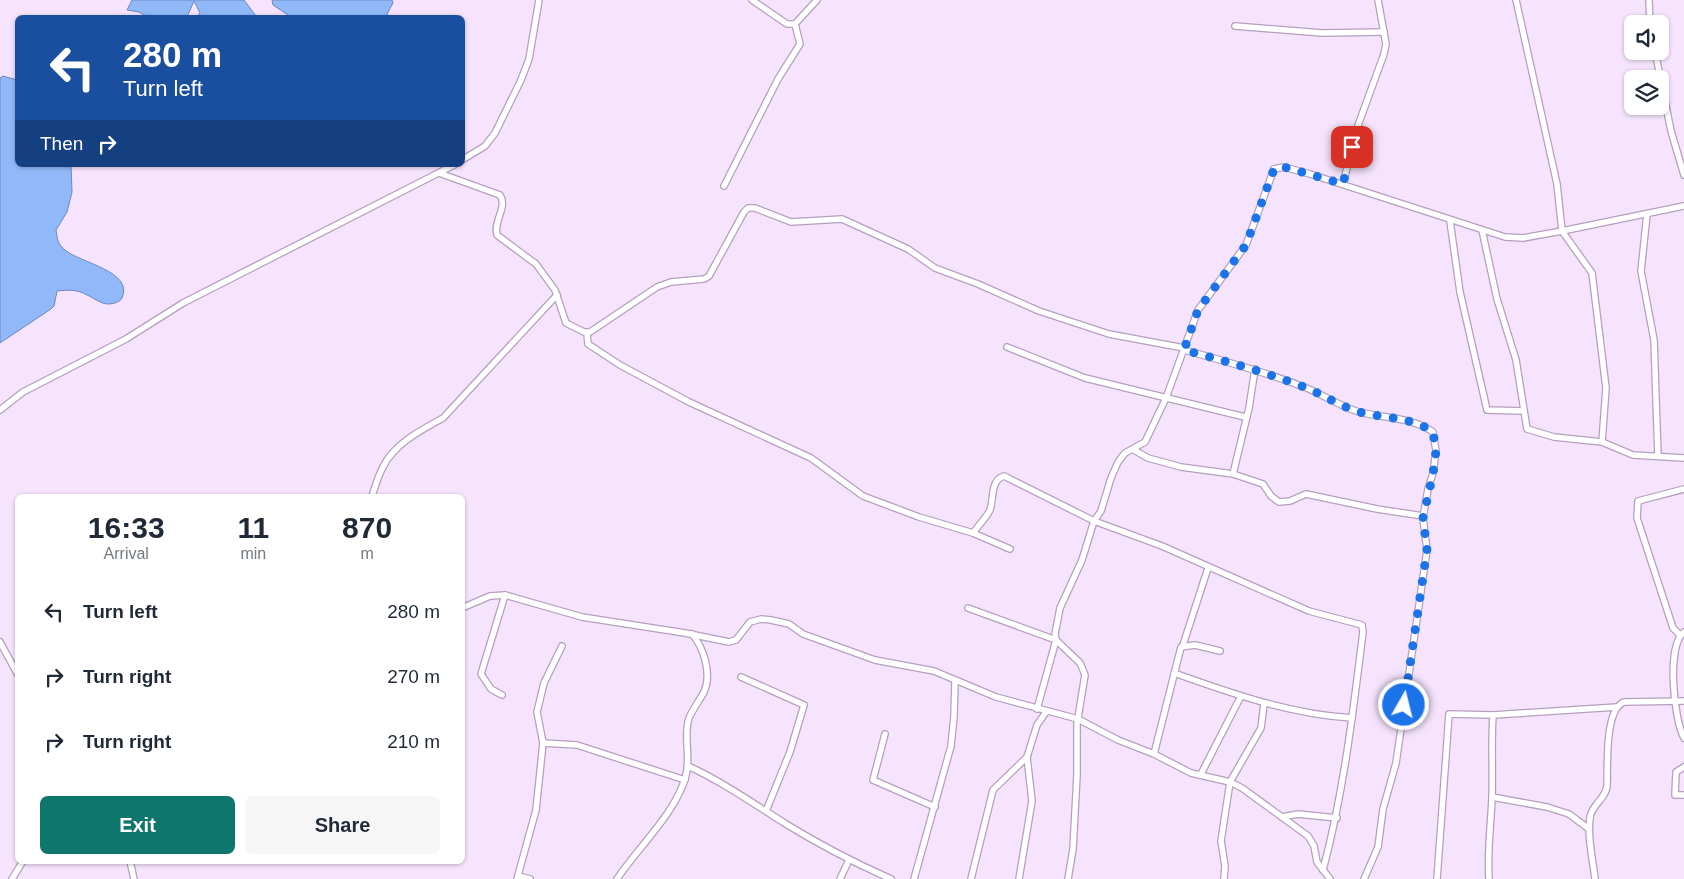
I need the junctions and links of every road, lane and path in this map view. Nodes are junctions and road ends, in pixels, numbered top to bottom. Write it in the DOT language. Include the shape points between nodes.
graph roads {
  1 [pos="539,0"];
  2 [pos="752,0"];
  3 [pos="817,0"];
  4 [pos="1378,0"];
  5 [pos="1516,0"];
  6 [pos="1649,0"];
  7 [pos="1650,15"];
  8 [pos="795,24"];
  9 [pos="1235,26"];
  10 [pos="1384,32"];
  11 [pos="1657,60"];
  12 [pos="465,158"];
  13 [pos="450,167"];
  14 [pos="439,173"];
  15 [pos="1684,174"];
  16 [pos="1343,184"];
  17 [pos="724,186"];
  18 [pos="1684,206"];
  19 [pos="1647,214"];
  20 [pos="1450,221"];
  21 [pos="1482,230"];
  22 [pos="1562,231"];
  23 [pos="557,294"];
  24 [pos="587,333"];
  25 [pos="1007,347"];
  26 [pos="1184,349"];
  27 [pos="1255,369"];
  28 [pos="1166,398"];
  29 [pos="0,410"];
  30 [pos="1524,411"];
  31 [pos="1245,417"];
  32 [pos="1602,442"];
  33 [pos="1134,450"];
  34 [pos="1658,456"];
  35 [pos="1684,458"];
  36 [pos="1233,474"];
  37 [pos="1684,489"];
  38 [pos="373,494"];
  39 [pos="1423,516"];
  40 [pos="1094,521"];
  41 [pos="973,533"];
  42 [pos="1010,549"];
  43 [pos="1208,568"];
  44 [pos="504,595"];
  45 [pos="465,607"];
  46 [pos="968,608"];
  47 [pos="692,634"];
  48 [pos="1682,634"];
  49 [pos="1056,640"];
  50 [pos="0,642"];
  51 [pos="1183,645"];
  52 [pos="562,646"];
  53 [pos="1220,650"];
  54 [pos="15,670"];
  55 [pos="1174,673"];
  56 [pos="742,677"];
  57 [pos="955,680"];
  58 [pos="502,695"];
  59 [pos="1241,696"];
  60 [pos="1676,701"];
  61 [pos="1684,701"];
  62 [pos="1264,704"];
  63 [pos="1617,707"];
  64 [pos="1037,709"];
  65 [pos="1046,712"];
  66 [pos="1493,715"];
  67 [pos="1352,718"];
  68 [pos="1078,719"];
  69 [pos="885,734"];
  70 [pos="1684,738"];
  71 [pos="543,743"];
  72 [pos="1154,754"];
  73 [pos="1027,757"];
  74 [pos="688,766"];
  75 [pos="1684,767"];
  76 [pos="1201,774"];
  77 [pos="685,780"];
  78 [pos="1230,782"];
  79 [pos="1684,795"];
  80 [pos="1492,797"];
  81 [pos="935,807"];
  82 [pos="766,811"];
  83 [pos="1282,817"];
  84 [pos="1337,818"];
  85 [pos="1589,829"];
  86 [pos="849,860"];
  87 [pos="22,864"];
  88 [pos="131,864"];
  89 [pos="1323,870"];
  90 [pos="518,877"];
  91 [pos="12,879"];
  92 [pos="134,879"];
  93 [pos="530,879"];
  94 [pos="618,879"];
  95 [pos="840,879"];
  96 [pos="891,879"];
  97 [pos="914,879"];
  98 [pos="970,879"];
  99 [pos="1019,879"];
  100 [pos="1068,879"];
  101 [pos="1224,879"];
  102 [pos="1330,879"];
  103 [pos="1364,879"];
  104 [pos="1437,879"];
  105 [pos="1489,879"];
  106 [pos="1595,879"];
  1 -- 12 [label="street" via="529,60 520,80 495,133 485,146"];
  2 -- 8 [label="street" via="788,24"];
  3 -- 8 [label="street"];
  4 -- 10 [label="street"];
  5 -- 22 [label="street" via="1557,184"];
  6 -- 7 [label="street"];
  8 -- 17 [label="street" via="800,44 778,79"];
  9 -- 10 [label="street" via="1322,33"];
  10 -- 16 [label="street" via="1384,54 1356,131"];
  11 -- 15 [label="street" via="1671,131"];
  13 -- 14 [label="street"];
  14 -- 23 [label="street" via="500,195 503,205 495,228 497,235 536,264"];
  14 -- 29 [label="street" via="183,303 126,339 29,389"];
  16 -- 20 [label="street"];
  16 -- 26 [label="street" via="1284,167 1274,169 1246,245 1198,310"];
  18 -- 19 [label="street"];
  19 -- 22 [label="street"];
  19 -- 34 [label="street" via="1641,271 1654,340"];
  20 -- 21 [label="street"];
  20 -- 30 [label="street" via="1460,292 1486,410"];
  21 -- 22 [label="street" via="1523,238"];
  21 -- 30 [label="street" via="1497,299 1516,360"];
  22 -- 32 [label="street" via="1592,274 1606,388"];
  23 -- 24 [label="street" via="566,323"];
  23 -- 38 [label="street" via="443,418 421,429 391,455"];
  24 -- 26 [label="street" via="657,287 709,276 744,212 755,208 791,222 842,219 908,249 935,268 1039,311 1109,334"];
  24 -- 41 [label="street" via="588,344 620,365 690,402 811,458 864,496"];
  25 -- 28 [label="street" via="1085,378"];
  26 -- 27 [label="street"];
  26 -- 28 [label="street"];
  27 -- 31 [label="street"];
  27 -- 39 [label="street" via="1358,412 1402,419 1433,432 1436,451"];
  28 -- 31 [label="street"];
  28 -- 33 [label="street" via="1145,442"];
  30 -- 32 [label="street" via="1527,429 1554,437"];
  31 -- 36 [label="street"];
  32 -- 34 [label="street" via="1633,455"];
  33 -- 36 [label="street" via="1148,458 1181,467"];
  33 -- 40 [label="street" via="1125,453 1118,462 1101,512"];
  34 -- 35 [label="street"];
  36 -- 39 [label="street" via="1263,484 1279,502 1306,494"];
  37 -- 48 [label="street" via="1638,501 1637,518 1673,628"];
  39 -- 103 [label="street" via="1427,550 1396,763 1383,809 1378,847"];
  40 -- 41 [label="street" via="1004,476 995,485 990,510"];
  40 -- 43 [label="street" via="1162,546"];
  40 -- 49 [label="street" via="1082,560 1060,608"];
  41 -- 42 [label="street"];
  43 -- 51 [label="street"];
  43 -- 67 [label="street" via="1309,611 1362,625"];
  44 -- 45 [label="street" via="490,596"];
  44 -- 47 [label="street" via="582,617"];
  44 -- 58 [label="street" via="480,674 491,690"];
  46 -- 49 [label="street"];
  47 -- 57 [label="street" via="732,642 750,622 771,620 789,624 803,634 875,660 934,672"];
  47 -- 74 [label="street" via="703,655 707,678 688,725"];
  48 -- 60 [label="street" via="1675,647"];
  49 -- 64 [label="street"];
  49 -- 68 [label="street" via="1084,669"];
  50 -- 54 [label="street"];
  51 -- 53 [label="street"];
  51 -- 55 [label="street"];
  52 -- 71 [label="street" via="544,683 538,712"];
  55 -- 59 [label="street"];
  55 -- 72 [label="street"];
  56 -- 82 [label="street" via="804,705 790,752"];
  57 -- 64 [label="street"];
  57 -- 81 [label="street" via="951,746"];
  59 -- 62 [label="street"];
  59 -- 76 [label="street"];
  60 -- 61 [label="street"];
  60 -- 63 [label="street" via="1624,702"];
  60 -- 70 [label="street" via="1679,730"];
  62 -- 67 [label="street"];
  62 -- 78 [label="street" via="1261,728"];
  63 -- 66 [label="street"];
  63 -- 85 [label="street" via="1608,752 1607,786 1605,794 1592,810"];
  64 -- 65 [label="street"];
  65 -- 68 [label="street"];
  65 -- 73 [label="street" via="1037,725"];
  66 -- 80 [label="street"];
  66 -- 104 [label="street" via="1456,713 1447,716"];
  67 -- 84 [label="street"];
  68 -- 72 [label="street"];
  68 -- 100 [label="street" via="1073,849"];
  69 -- 81 [label="street" via="873,780"];
  71 -- 77 [label="street" via="577,745"];
  71 -- 90 [label="street" via="536,810"];
  72 -- 76 [label="street" via="1191,774"];
  73 -- 98 [label="street" via="993,790"];
  73 -- 99 [label="street" via="1032,802"];
  74 -- 77 [label="street"];
  74 -- 82 [label="street" via="716,779"];
  75 -- 79 [label="street" via="1676,772 1675,795"];
  76 -- 78 [label="street"];
  77 -- 94 [label="street" via="666,814"];
  78 -- 83 [label="street"];
  78 -- 101 [label="street" via="1221,841"];
  80 -- 85 [label="street" via="1554,809 1569,814"];
  80 -- 105 [label="street" via="1487,849"];
  81 -- 97 [label="street"];
  82 -- 86 [label="street"];
  83 -- 84 [label="street" via="1298,814"];
  83 -- 89 [label="street" via="1308,836"];
  84 -- 89 [label="street"];
  85 -- 106 [label="street"];
  86 -- 95 [label="street"];
  86 -- 96 [label="street"];
  87 -- 91 [label="street"];
  88 -- 92 [label="street"];
  89 -- 102 [label="street"];
  90 -- 93 [label="street"];
}
